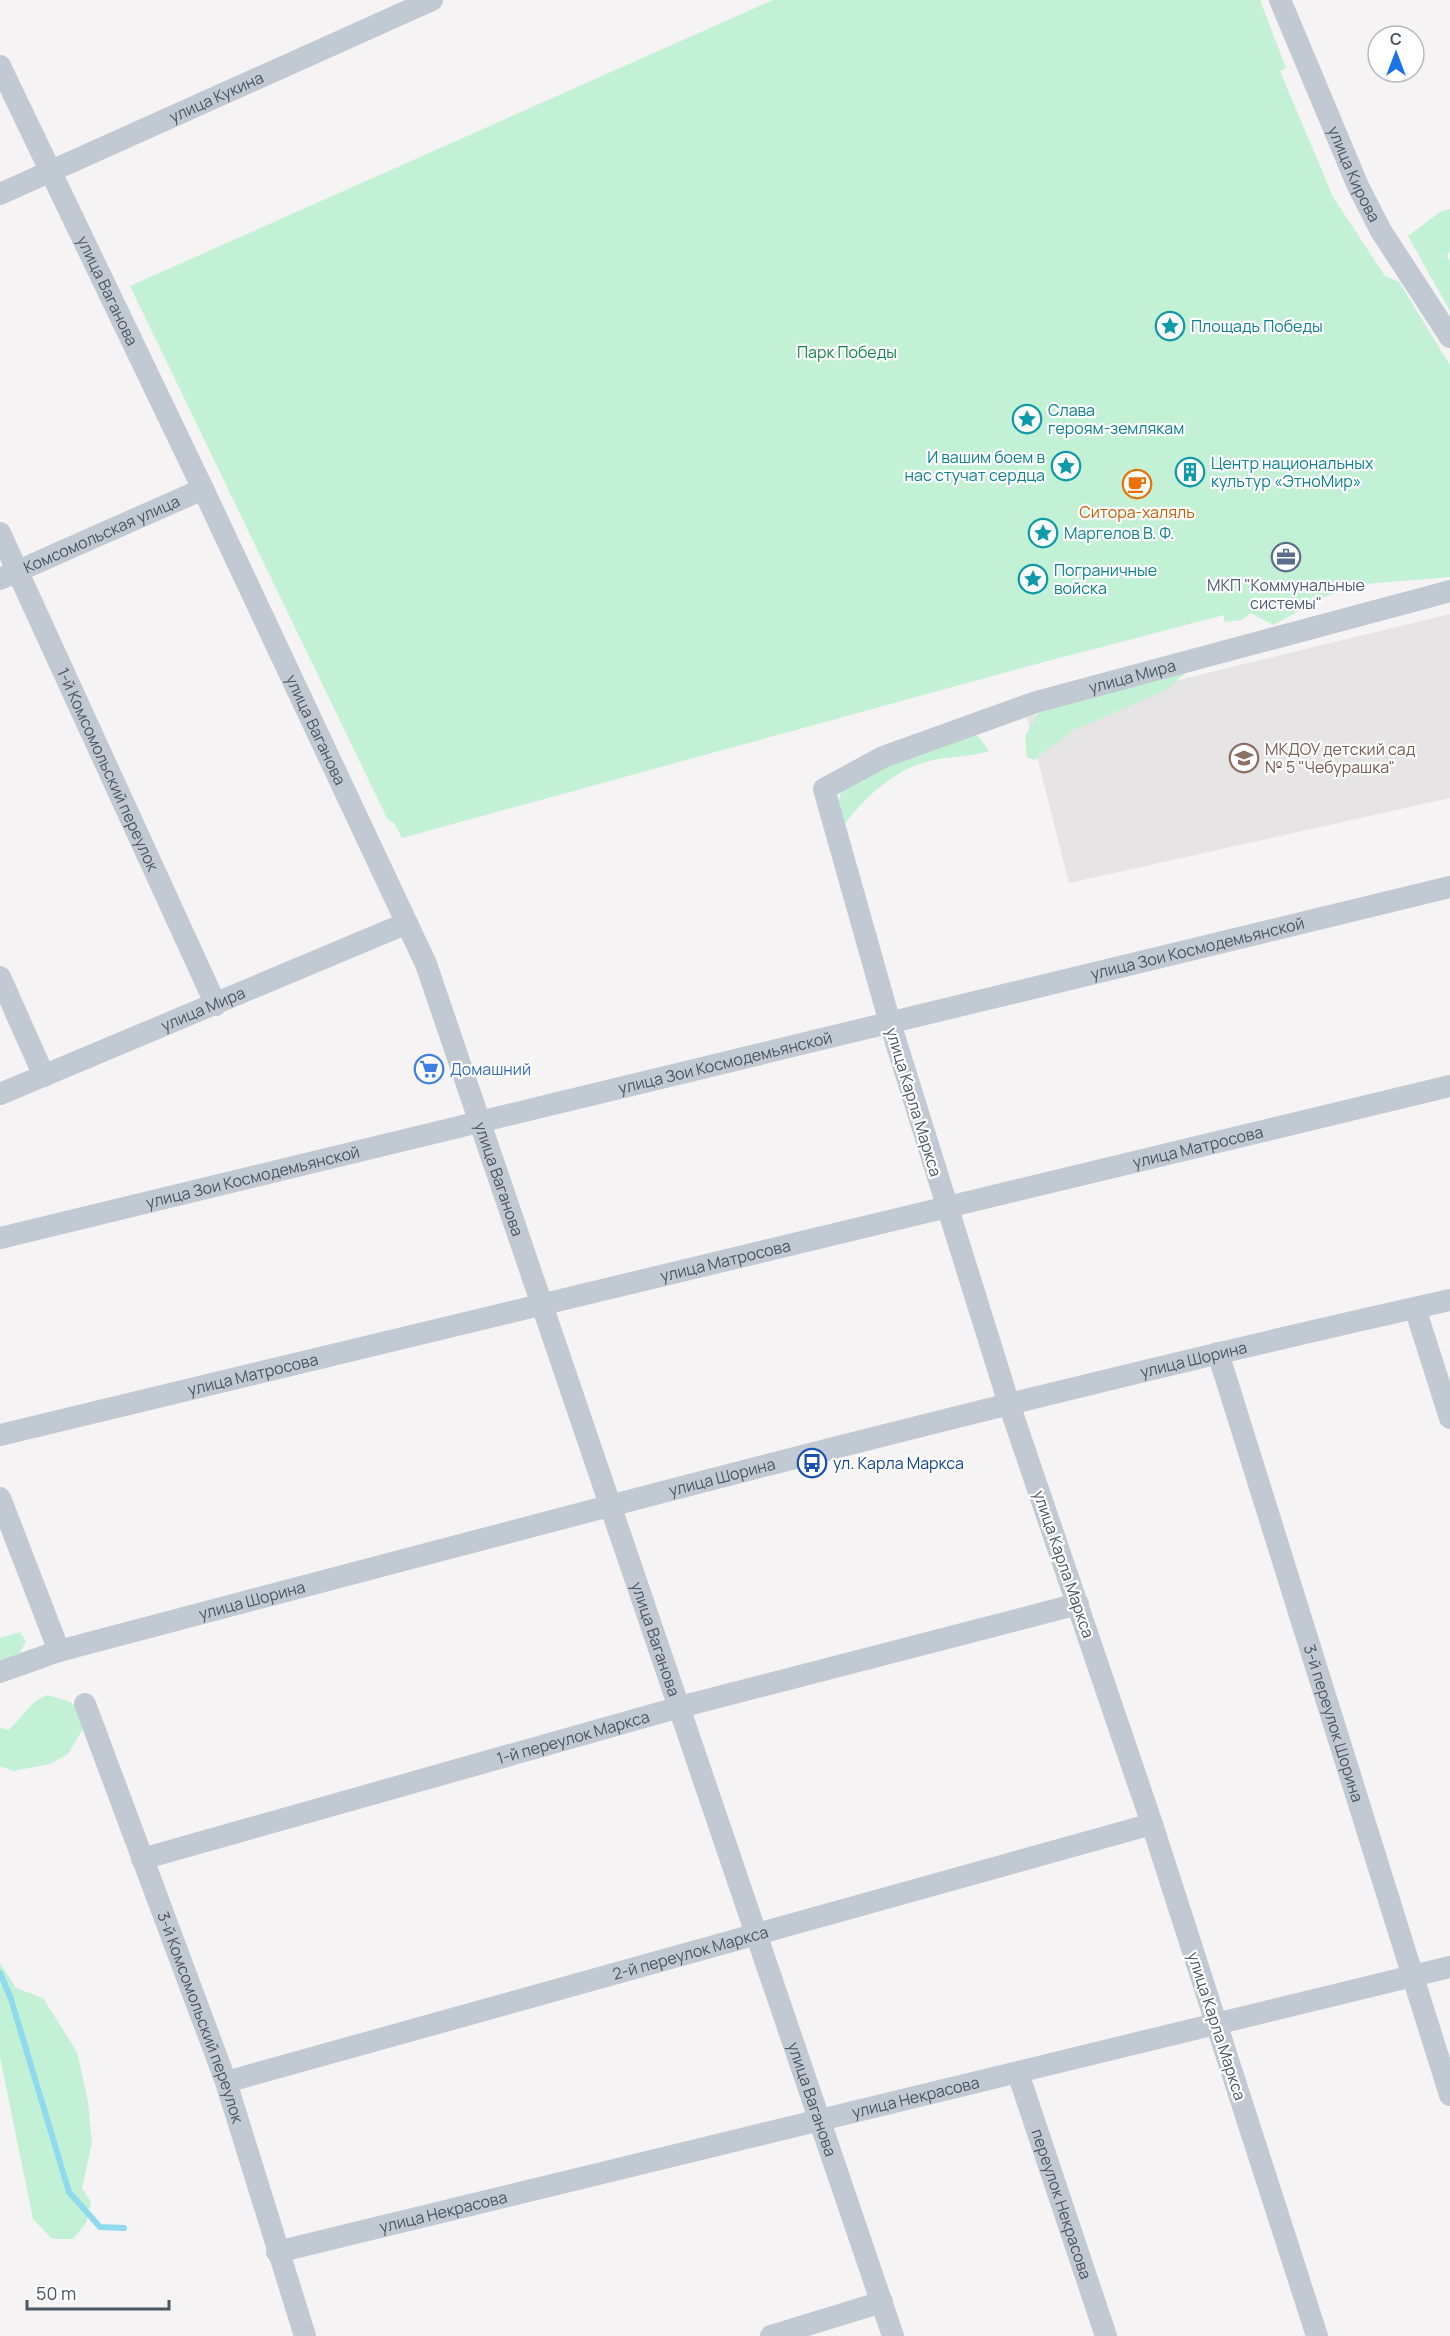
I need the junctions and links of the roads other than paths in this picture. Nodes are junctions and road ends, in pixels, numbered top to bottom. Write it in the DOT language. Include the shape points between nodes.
graph roads {
  1 [pos="432,0"];
  2 [pos="1280,0"];
  3 [pos="0,66"];
  4 [pos="52,171"];
  5 [pos="0,194"];
  6 [pos="1450,337"];
  7 [pos="203,489"];
  8 [pos="0,532"];
  9 [pos="9,575"];
  10 [pos="1450,591"];
  11 [pos="824,789"];
  12 [pos="1450,887"];
  13 [pos="407,923"];
  14 [pos="0,977"];
  15 [pos="216,1005"];
  16 [pos="890,1023"];
  17 [pos="44,1076"];
  18 [pos="1450,1086"];
  19 [pos="0,1094"];
  20 [pos="482,1120"];
  21 [pos="946,1205"];
  22 [pos="0,1238"];
  23 [pos="1450,1300"];
  24 [pos="544,1304"];
  25 [pos="1415,1308"];
  26 [pos="1218,1353"];
  27 [pos="1009,1404"];
  28 [pos="1450,1418"];
  29 [pos="0,1435"];
  30 [pos="0,1498"];
  31 [pos="612,1505"];
  32 [pos="1078,1604"];
  33 [pos="59,1651"];
  34 [pos="0,1672"];
  35 [pos="85,1704"];
  36 [pos="680,1707"];
  37 [pos="1152,1824"];
  38 [pos="142,1859"];
  39 [pos="757,1934"];
  40 [pos="1450,1967"];
  41 [pos="1411,1977"];
  42 [pos="1216,2023"];
  43 [pos="1018,2073"];
  44 [pos="226,2082"];
  45 [pos="1450,2095"];
  46 [pos="820,2120"];
  47 [pos="277,2252"];
  48 [pos="882,2302"];
  49 [pos="305,2336"];
  50 [pos="771,2336"];
  51 [pos="893,2336"];
  52 [pos="1106,2336"];
  53 [pos="1317,2336"];
  1 -- 4 [label="street, улица Кукина"];
  2 -- 6 [label="street, улица Кирова" via="1363,196 1381,231"];
  3 -- 4 [label="street, улица Ваганова"];
  4 -- 5 [label="street, улица Кукина"];
  4 -- 7 [label="street, улица Ваганова"];
  7 -- 9 [label="street, Комсомольская улица"];
  7 -- 13 [label="street, улица Ваганова"];
  8 -- 9 [label="street, 1-й Комсомольский переулок"];
  9 -- 15 [label="street, 1-й Комсомольский переулок"];
  10 -- 11 [label="street, улица Мира" via="1036,702 883,757"];
  11 -- 16 [label="street, улица Карла Маркса"];
  12 -- 16 [label="street, улица Зои Космодемьянской"];
  13 -- 15 [label="street, улица Мира"];
  13 -- 20 [label="street, улица Ваганова" via="426,964"];
  14 -- 17 [label="street"];
  15 -- 17 [label="street, улица Мира"];
  16 -- 20 [label="street, улица Зои Космодемьянской"];
  16 -- 21 [label="street, улица Карла Маркса"];
  17 -- 19 [label="street, улица Мира"];
  18 -- 21 [label="street, улица Матросова"];
  20 -- 22 [label="street, улица Зои Космодемьянской"];
  20 -- 24 [label="street, улица Ваганова"];
  21 -- 24 [label="street, улица Матросова"];
  21 -- 27 [label="street, улица Карла Маркса"];
  23 -- 25 [label="street, улица Шорина"];
  24 -- 29 [label="street, улица Матросова"];
  24 -- 31 [label="street, улица Ваганова"];
  25 -- 26 [label="street, улица Шорина"];
  25 -- 28 [label="street"];
  26 -- 27 [label="street, улица Шорина"];
  26 -- 41 [label="street, 3-й переулок Шорина"];
  27 -- 31 [label="street, улица Шорина"];
  27 -- 32 [label="street, улица Карла Маркса"];
  30 -- 33 [label="street"];
  31 -- 33 [label="street, улица Шорина"];
  31 -- 36 [label="street, улица Ваганова"];
  32 -- 36 [label="street, 1-й переулок Маркса"];
  32 -- 37 [label="street, улица Карла Маркса"];
  33 -- 34 [label="street, улица Шорина"];
  35 -- 38 [label="street, 3-й Комсомольский переулок"];
  36 -- 38 [label="street, 1-й переулок Маркса"];
  36 -- 39 [label="street, улица Ваганова"];
  37 -- 39 [label="street, 2-й переулок Маркса"];
  37 -- 42 [label="street, улица Карла Маркса"];
  38 -- 44 [label="street, 3-й Комсомольский переулок"];
  39 -- 44 [label="street, 2-й переулок Маркса"];
  39 -- 46 [label="street, улица Ваганова"];
  40 -- 41 [label="street, улица Некрасова"];
  41 -- 42 [label="street, улица Некрасова"];
  41 -- 45 [label="street, 3-й переулок Шорина"];
  42 -- 43 [label="street, улица Некрасова"];
  42 -- 53 [label="street, улица Карла Маркса"];
  43 -- 46 [label="street, улица Некрасова"];
  43 -- 52 [label="street, переулок Некрасова"];
  44 -- 47 [label="street, 3-й Комсомольский переулок"];
  46 -- 47 [label="street, улица Некрасова"];
  46 -- 48 [label="street, улица Ваганова"];
  47 -- 49 [label="street, 3-й Комсомольский переулок"];
  48 -- 50 [label="street"];
  48 -- 51 [label="street, улица Ваганова"];
}
